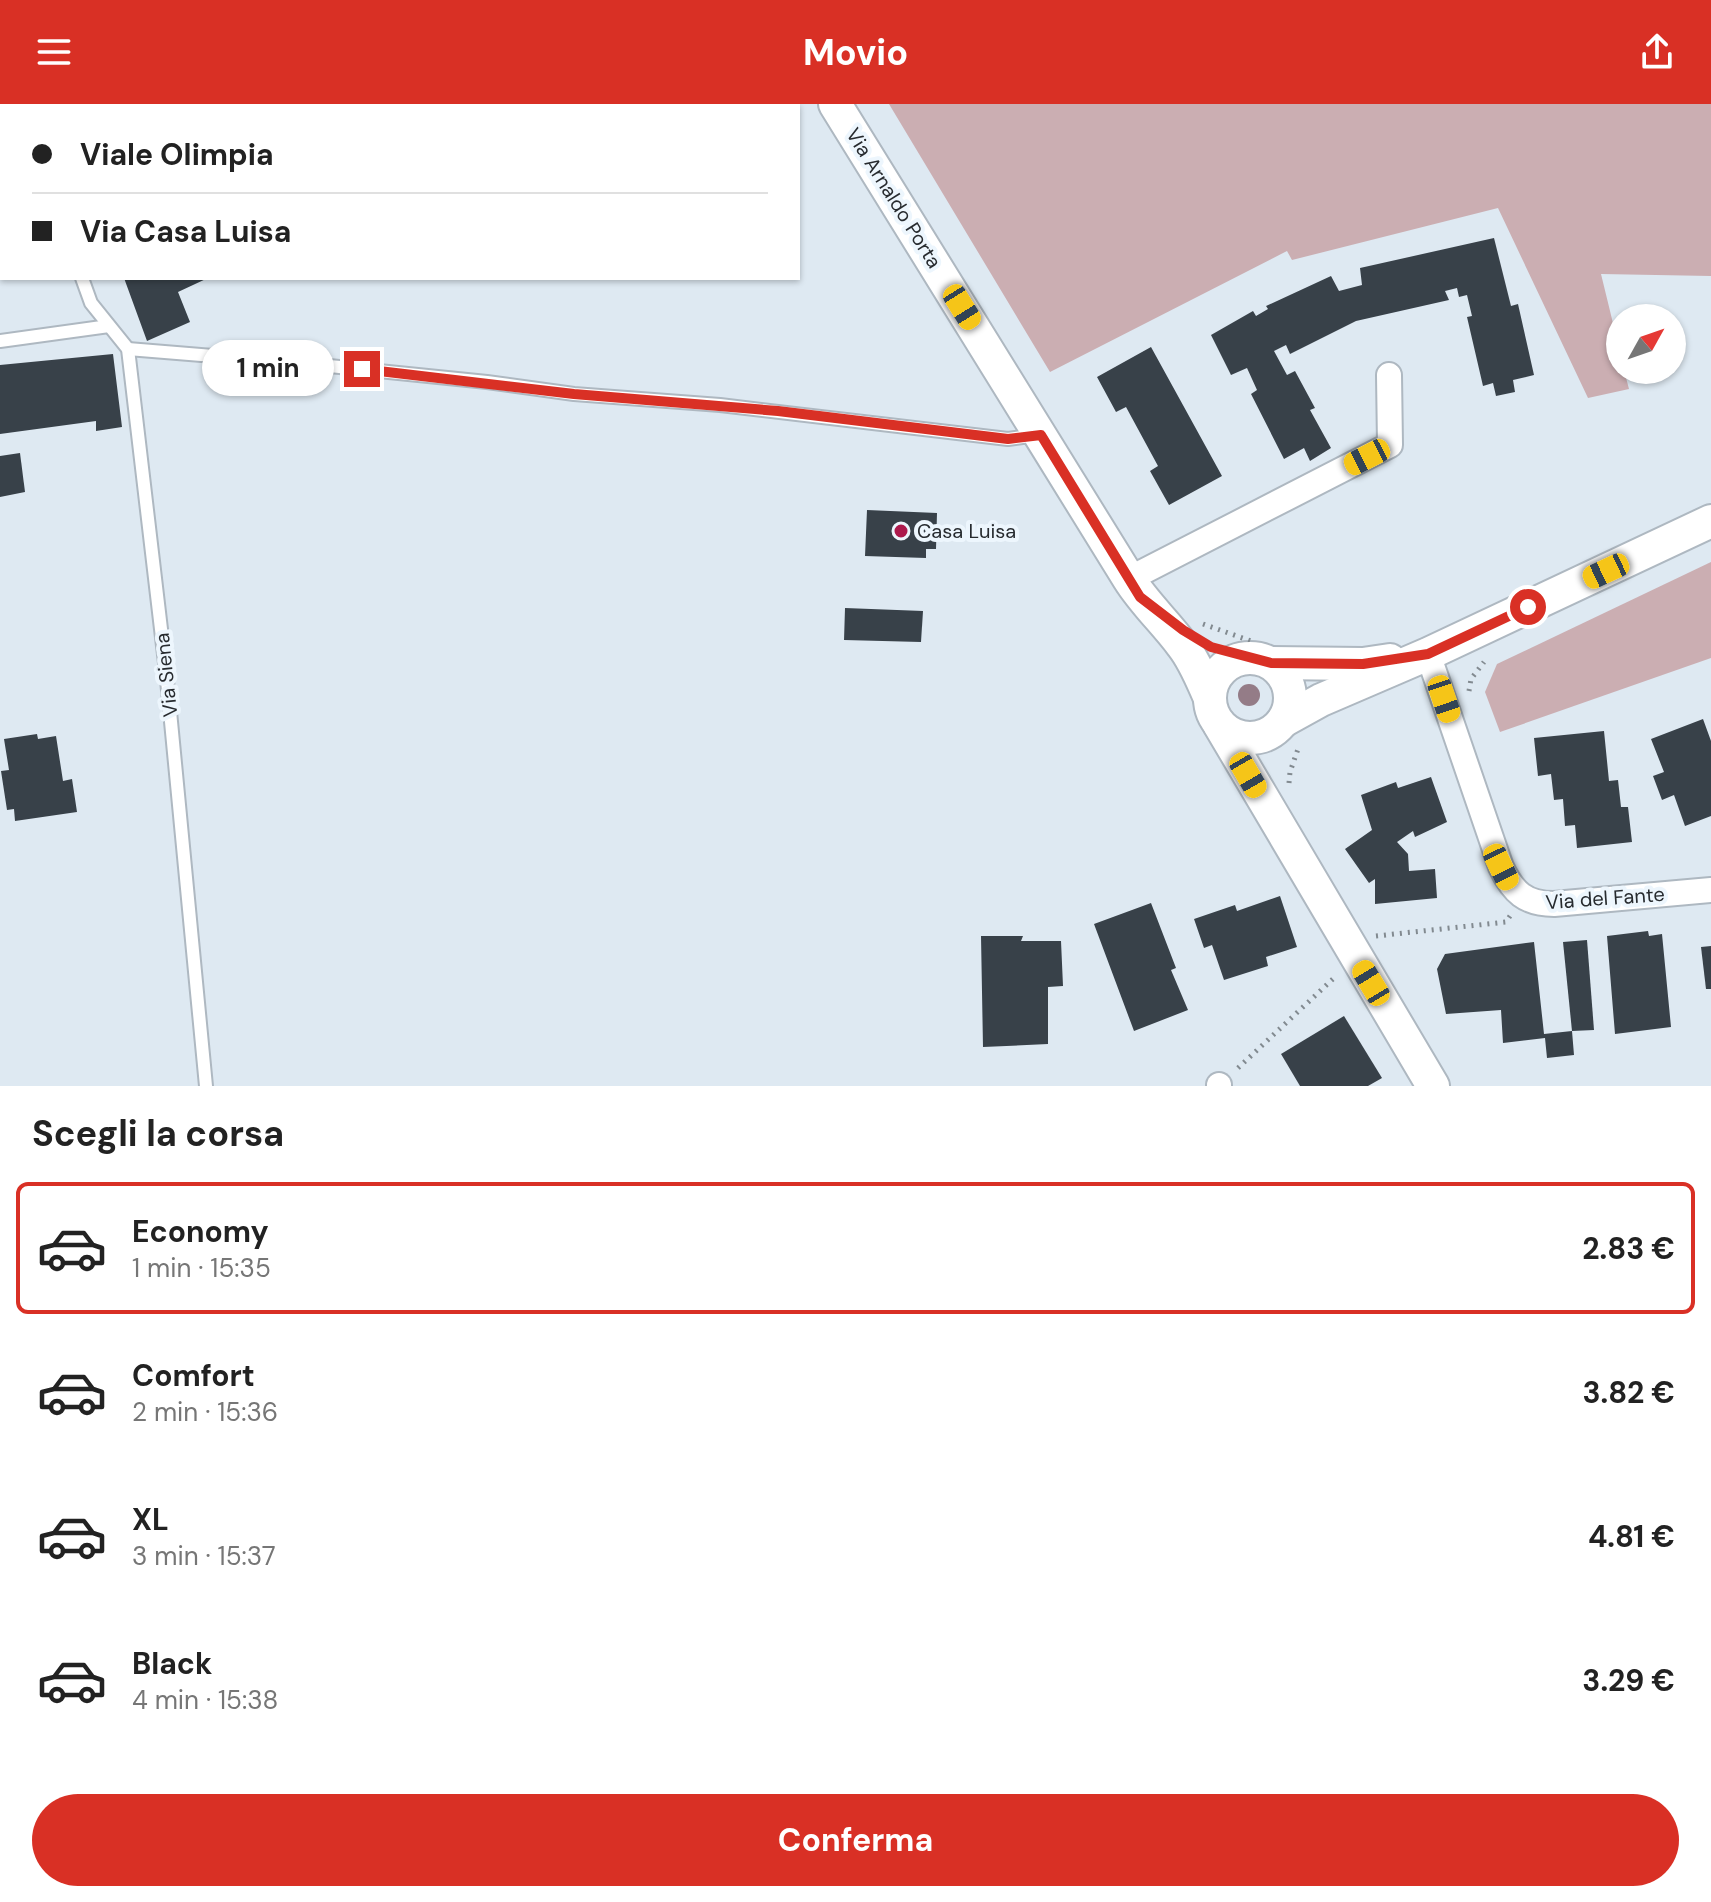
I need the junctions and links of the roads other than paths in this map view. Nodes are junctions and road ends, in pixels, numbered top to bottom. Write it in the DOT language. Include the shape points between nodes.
graph roads {
  1 [pos="835,104"];
  2 [pos="83,280"];
  3 [pos="109,326"];
  4 [pos="0,341"];
  5 [pos="128,349"];
  6 [pos="1389,375"];
  7 [pos="1041,435"];
  8 [pos="1711,521"];
  9 [pos="1135,588"];
  10 [pos="1259,654"];
  11 [pos="1428,654"];
  12 [pos="1214,710"];
  13 [pos="1278,726"];
  14 [pos="1278,826"];
  15 [pos="1711,890"];
  16 [pos="206,1086"];
  17 [pos="1433,1086"];
  1 -- 7 [label="main road, Via Arnaldo Porta"];
  2 -- 3 [label="lane" via="91,303"];
  3 -- 4 [label="lane"];
  3 -- 5 [label="lane"];
  5 -- 7 [label="lane" via="720,405 1008,439"];
  5 -- 16 [label="lane, Via Siena"];
  6 -- 9 [label="street" via="1390,445"];
  7 -- 9 [label="main road, Via Arnaldo Porta"];
  8 -- 11 [label="main road"];
  9 -- 10 [label="main road" via="1211,647"];
  9 -- 12 [label="main road, Via Arnaldo Porta" via="1196,666"];
  10 -- 11 [label="main road" via="1363,664"];
  10 -- 12 [label="main road" via="1217,673"];
  10 -- 13 [label="main road" via="1288,683 1290,696"];
  11 -- 13 [label="main road" via="1321,700"];
  11 -- 15 [label="street, Via del Fante" via="1501,867 1522,898 1554,904"];
  12 -- 13 [label="main road" via="1239,737 1263,736"];
  12 -- 14 [label="main road, Via Arnaldo Porta"];
  13 -- 14 [label="main road, Via Arnaldo Porta" via="1261,751"];
  14 -- 17 [label="main road, Via Arnaldo Porta" via="1362,947"];
}
